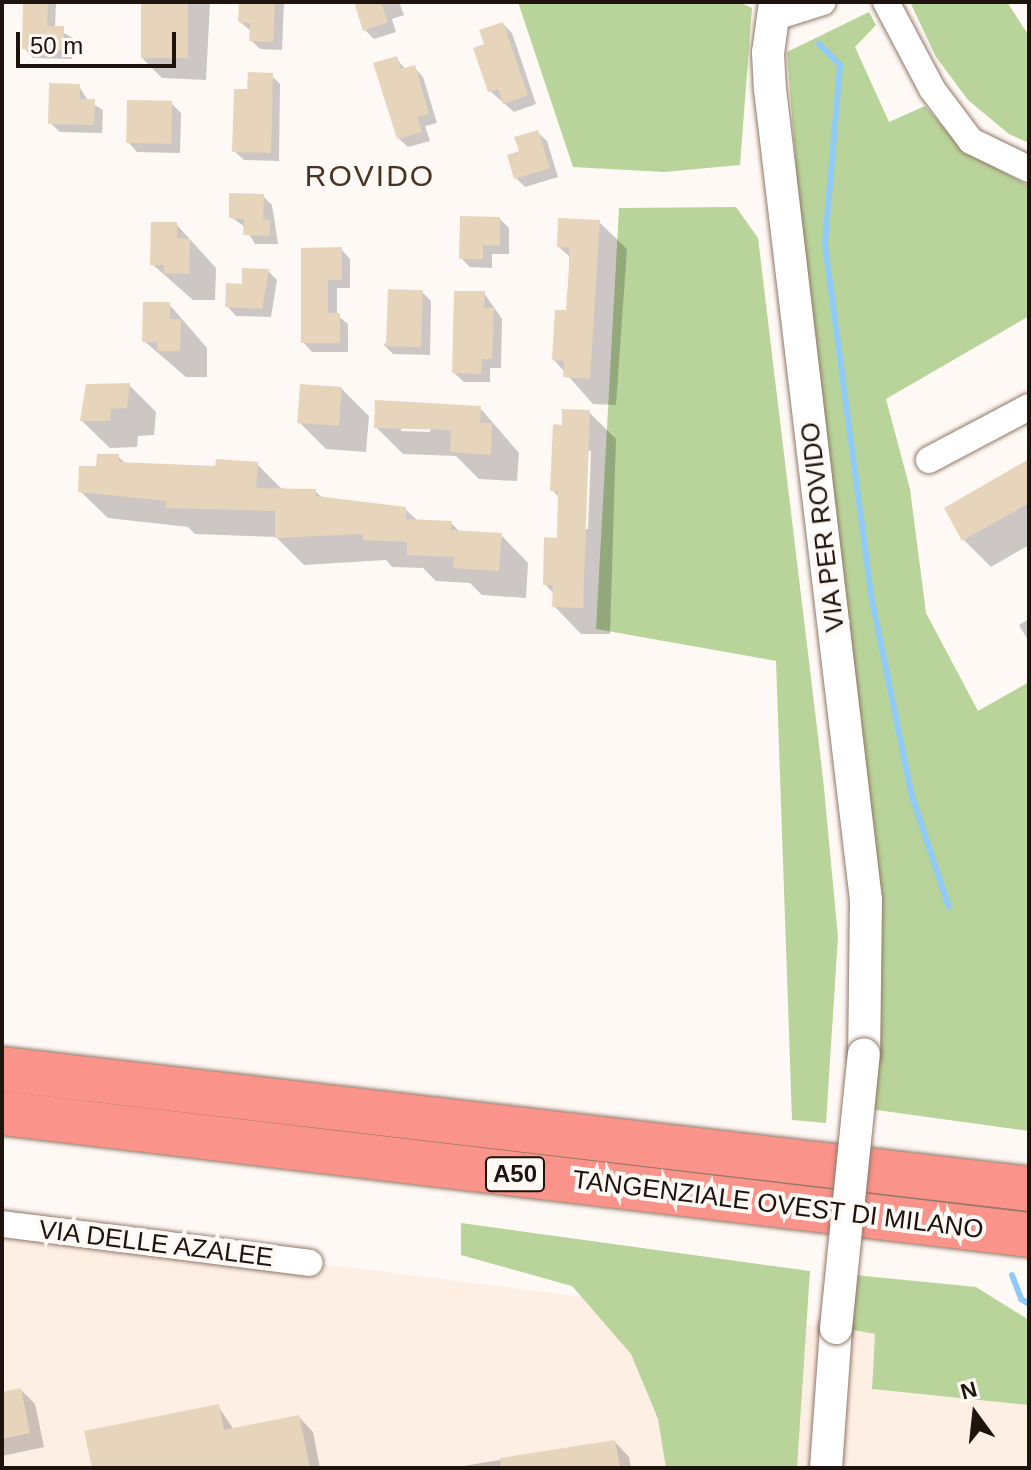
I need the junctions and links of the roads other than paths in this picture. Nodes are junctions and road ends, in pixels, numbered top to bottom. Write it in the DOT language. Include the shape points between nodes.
graph roads {
  1 [pos="823,2"];
  2 [pos="886,2"];
  3 [pos="774,10"];
  4 [pos="1029,169"];
  5 [pos="1029,407"];
  6 [pos="929,460"];
  7 [pos="2,1069"];
  8 [pos="2,1113"];
  9 [pos="1029,1189"];
  10 [pos="2,1224"];
  11 [pos="1029,1235"];
  12 [pos="310,1263"];
  13 [pos="826,1468"];
  1 -- 3 [label="street"];
  2 -- 4 [label="street" via="932,89 971,141"];
  3 -- 13 [label="street, VIA PER ROVIDO, bridge" via="770,89 866,900 864,1054"];
  5 -- 6 [label="street"];
  7 -- 9 [label="highway, TANGENZIALE OVEST DI MILANO / A50" via="318,1110"];
  8 -- 11 [label="highway, TANGENZIALE OVEST DI MILANO / A50"];
  10 -- 12 [label="street, VIA DELLE AZALEE"];
}
